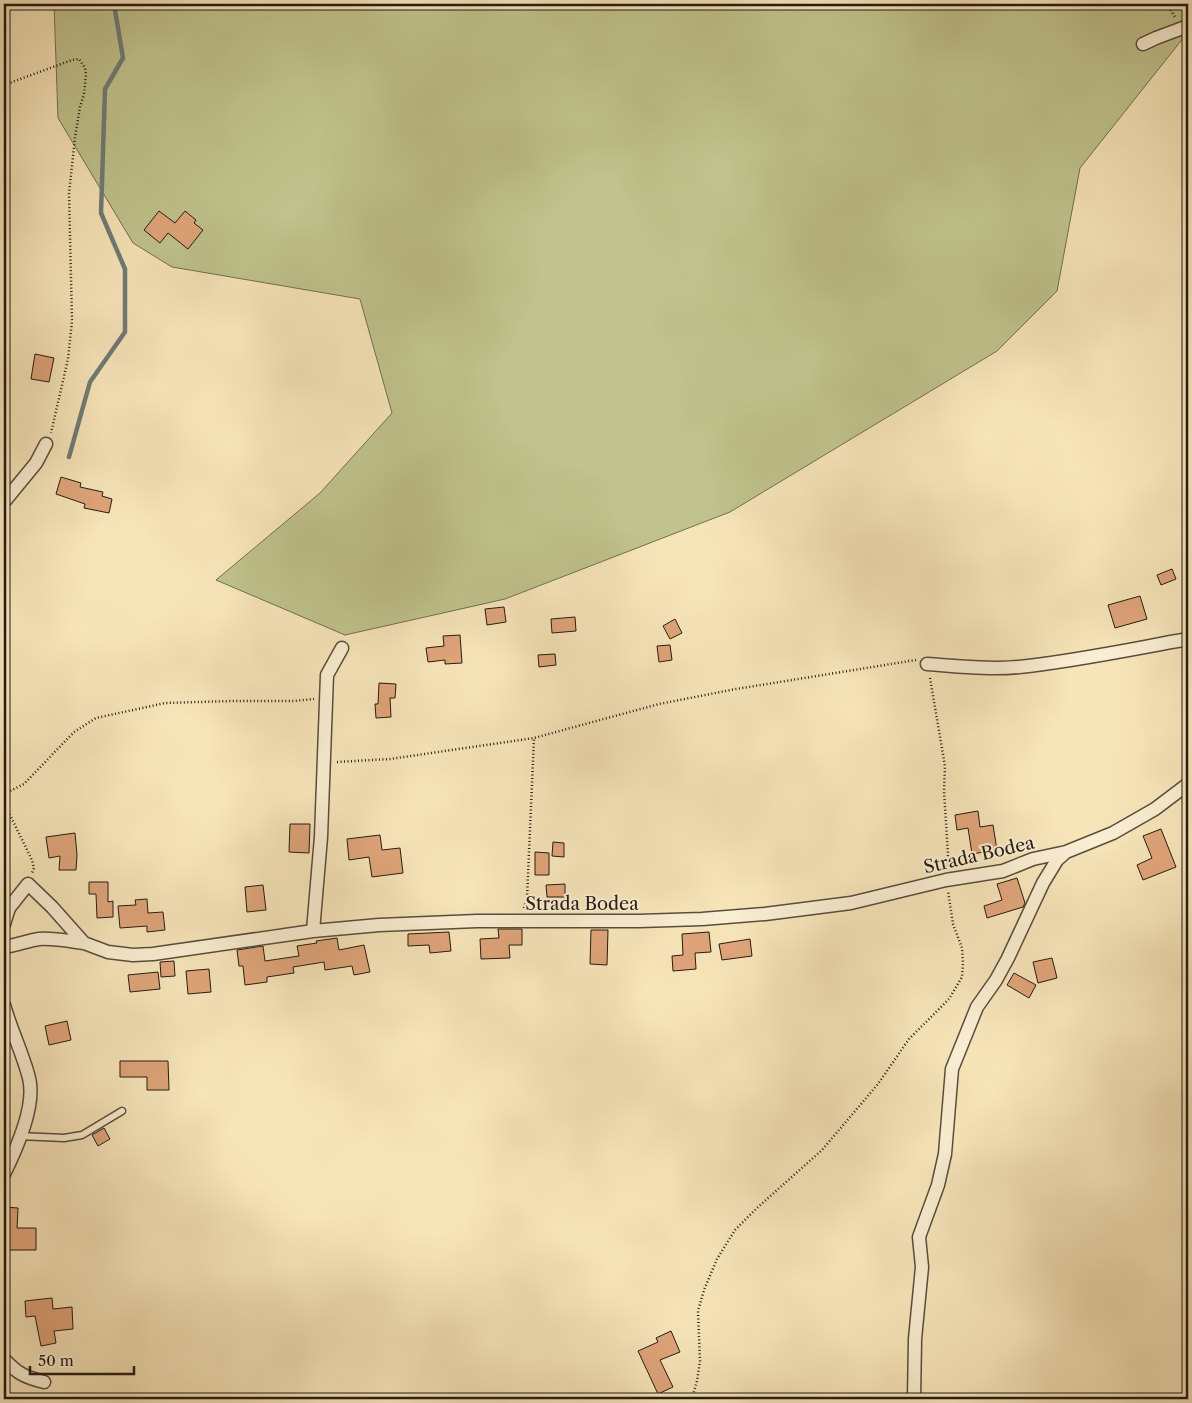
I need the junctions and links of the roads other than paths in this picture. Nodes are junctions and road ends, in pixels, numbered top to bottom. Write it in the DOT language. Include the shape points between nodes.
graph roads {
  1 [pos="1188,26"];
  2 [pos="1143,44"];
  3 [pos="46,444"];
  4 [pos="4,502"];
  5 [pos="1188,639"];
  6 [pos="342,648"];
  7 [pos="927,664"];
  8 [pos="1188,784"];
  9 [pos="1066,852"];
  10 [pos="4,924"];
  11 [pos="313,931"];
  12 [pos="84,943"];
  13 [pos="4,947"];
  14 [pos="4,1005"];
  15 [pos="122,1111"];
  16 [pos="20,1136"];
  17 [pos="4,1174"];
  18 [pos="4,1359"];
  19 [pos="44,1382"];
  20 [pos="914,1399"];
  1 -- 2 [label="street"];
  3 -- 4 [label="street" via="36,463"];
  5 -- 7 [label="street" via="1018,667"];
  6 -- 11 [label="street" via="327,675 321,837"];
  8 -- 9 [label="street, Strada Bodea" via="1155,809 1113,833"];
  9 -- 11 [label="street, Strada Bodea" via="1003,871 946,880 851,903 765,914 657,921 426,922"];
  9 -- 20 [label="street" via="1043,883 1008,958 977,1007 952,1069 945,1154 920,1238 922,1267 915,1339"];
  10 -- 12 [label="street, Strada Bodea" via="9,908 28,884"];
  11 -- 12 [label="street, Strada Bodea" via="153,954 108,952"];
  12 -- 13 [label="street" via="37,939"];
  14 -- 16 [label="street" via="30,1079 30,1096"];
  15 -- 16 [label="lane" via="82,1135 64,1138"];
  16 -- 17 [label="street"];
  18 -- 19 [label="street" via="26,1378"];
}
